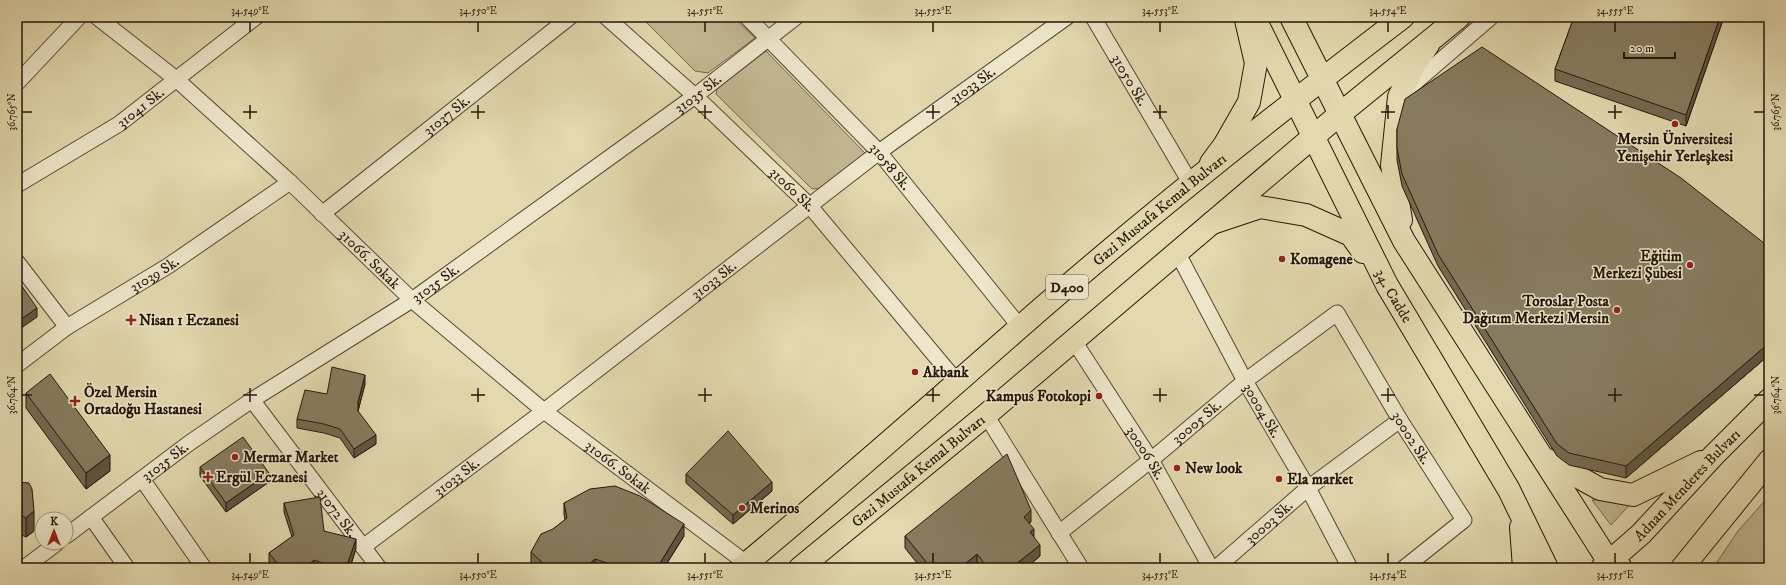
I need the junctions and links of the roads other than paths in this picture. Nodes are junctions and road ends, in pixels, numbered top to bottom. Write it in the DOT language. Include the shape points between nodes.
graph roads {
  1 [pos="78,17"];
  2 [pos="96,17"];
  3 [pos="256,17"];
  4 [pos="570,17"];
  5 [pos="606,17"];
  6 [pos="747,17"];
  7 [pos="796,17"];
  8 [pos="1067,17"];
  9 [pos="1092,17"];
  10 [pos="1245,17"];
  11 [pos="1254,17"];
  12 [pos="1291,17"];
  13 [pos="1402,17"];
  14 [pos="1458,17"];
  15 [pos="1491,17"];
  16 [pos="769,38"];
  17 [pos="1433,38"];
  18 [pos="1322,79"];
  19 [pos="176,80"];
  20 [pos="17,83"];
  21 [pos="695,96"];
  22 [pos="1399,97"];
  23 [pos="1295,100"];
  24 [pos="1340,114"];
  25 [pos="1314,137"];
  26 [pos="879,152"];
  27 [pos="1197,178"];
  28 [pos="290,182"];
  29 [pos="17,185"];
  30 [pos="809,205"];
  31 [pos="322,214"];
  32 [pos="1211,223"];
  33 [pos="1404,241"];
  34 [pos="1177,252"];
  35 [pos="17,262"];
  36 [pos="1387,285"];
  37 [pos="412,300"];
  38 [pos="1337,313"];
  39 [pos="68,327"];
  40 [pos="1020,327"];
  41 [pos="1074,340"];
  42 [pos="17,365"];
  43 [pos="1246,381"];
  44 [pos="958,383"];
  45 [pos="252,400"];
  46 [pos="1769,400"];
  47 [pos="544,411"];
  48 [pos="986,415"];
  49 [pos="1400,420"];
  50 [pos="1714,455"];
  51 [pos="1542,456"];
  52 [pos="1152,460"];
  53 [pos="1769,462"];
  54 [pos="142,479"];
  55 [pos="1308,488"];
  56 [pos="1508,490"];
  57 [pos="91,517"];
  58 [pos="74,530"];
  59 [pos="1059,533"];
  60 [pos="363,547"];
  61 [pos="46,551"];
  62 [pos="744,566"];
  63 [pos="1611,566"];
  64 [pos="24,568"];
  65 [pos="127,568"];
  66 [pos="204,568"];
  67 [pos="379,568"];
  68 [pos="800,568"];
  69 [pos="1081,568"];
  70 [pos="1211,568"];
  71 [pos="1216,568"];
  72 [pos="1350,568"];
  73 [pos="1404,568"];
  74 [pos="1524,568"];
  75 [pos="1547,568"];
  76 [pos="1682,568"];
  1 -- 20 [label="street"];
  2 -- 19 [label="street, 31066. Sokak"];
  3 -- 19 [label="street, 31041 Sk."];
  4 -- 31 [label="street, 31037 Sk."];
  5 -- 21 [label="street, 31060 Sk."];
  6 -- 16 [label="street, 31058 Sk."];
  7 -- 16 [label="street, 31035 Sk."];
  8 -- 26 [label="street, 31033 Sk."];
  9 -- 27 [label="street, 31050 Sk."];
  10 -- 27 [label="main road" via="1256,63 1249,102 1225,144"];
  11 -- 23 [label="main road, 34. Cadde"];
  12 -- 18 [label="main road"];
  13 -- 18 [label="main road, Gazi Mustafa Kemal Bulvarı / D400"];
  14 -- 17 [label="main road, Gazi Mustafa Kemal Bulvarı / D400"];
  15 -- 22 [label="street"];
  16 -- 21 [label="street, 31035 Sk."];
  16 -- 26 [label="street, 31058 Sk."];
  17 -- 22 [label="main road" via="1414,65"];
  17 -- 24 [label="main road, Gazi Mustafa Kemal Bulvarı / D400"];
  18 -- 23 [label="main road, Gazi Mustafa Kemal Bulvarı / D400"];
  18 -- 24 [label="main road"];
  19 -- 28 [label="street, 31066. Sokak"];
  19 -- 29 [label="street, 31041 Sk." via="119,124"];
  21 -- 30 [label="street, 31060 Sk."];
  21 -- 37 [label="street, 31035 Sk."];
  22 -- 33 [label="main road" via="1392,165"];
  23 -- 25 [label="main road, 34. Cadde"];
  23 -- 27 [label="main road, Gazi Mustafa Kemal Bulvarı / D400"];
  24 -- 25 [label="main road, Gazi Mustafa Kemal Bulvarı / D400"];
  24 -- 33 [label="main road"];
  25 -- 32 [label="main road, Gazi Mustafa Kemal Bulvarı / D400"];
  25 -- 36 [label="main road, 34. Cadde"];
  26 -- 30 [label="street, 31033 Sk."];
  26 -- 40 [label="street, 31058 Sk."];
  27 -- 40 [label="main road, Gazi Mustafa Kemal Bulvarı / D400"];
  28 -- 31 [label="street, 31066. Sokak"];
  28 -- 39 [label="street, 31039 Sk." via="168,266"];
  30 -- 44 [label="street, 31060 Sk."];
  30 -- 47 [label="street, 31033 Sk."];
  31 -- 37 [label="street, 31066. Sokak"];
  32 -- 34 [label="main road, Gazi Mustafa Kemal Bulvarı / D400"];
  32 -- 36 [label="main road" via="1260,207 1306,215 1351,235"];
  33 -- 51 [label="main road"];
  34 -- 41 [label="main road, Gazi Mustafa Kemal Bulvarı / D400"];
  34 -- 43 [label="street, 30004 Sk."];
  35 -- 39 [label="street"];
  36 -- 56 [label="main road, 34. Cadde"];
  37 -- 45 [label="street, 31035 Sk."];
  37 -- 47 [label="street, 31066. Sokak"];
  38 -- 43 [label="street, 30005 Sk."];
  38 -- 49 [label="street, 30002 Sk."];
  39 -- 42 [label="street, 31039 Sk."];
  40 -- 44 [label="main road, Gazi Mustafa Kemal Bulvarı / D400"];
  41 -- 48 [label="main road, Gazi Mustafa Kemal Bulvarı / D400"];
  41 -- 52 [label="street, 30006 Sk."];
  43 -- 52 [label="street, 30005 Sk."];
  43 -- 55 [label="street, 30004 Sk."];
  44 -- 62 [label="main road, Gazi Mustafa Kemal Bulvarı / D400"];
  45 -- 54 [label="street, 31035 Sk."];
  45 -- 60 [label="street, 31072 Sk."];
  46 -- 50 [label="main road, Adnan Menderes Bulvarı"];
  47 -- 60 [label="street, 31033 Sk."];
  47 -- 62 [label="street, 31066. Sokak"];
  48 -- 59 [label="street"];
  48 -- 68 [label="main road, Gazi Mustafa Kemal Bulvarı / D400"];
  49 -- 55 [label="street, 30003 Sk."];
  49 -- 73 [label="street, 30002 Sk." via="1464,520"];
  50 -- 51 [label="main road" via="1633,495 1600,489"];
  50 -- 63 [label="main road, Adnan Menderes Bulvarı"];
  51 -- 63 [label="main road"];
  52 -- 59 [label="street, 30005 Sk."];
  52 -- 70 [label="street, 30006 Sk."];
  53 -- 76 [label="main road"];
  54 -- 57 [label="street, 31035 Sk."];
  54 -- 66 [label="street"];
  55 -- 71 [label="street, 30003 Sk."];
  55 -- 72 [label="street, 30004 Sk."];
  56 -- 74 [label="main road" via="1522,529"];
  56 -- 75 [label="main road, 34. Cadde"];
  57 -- 58 [label="street, 31035 Sk."];
  57 -- 65 [label="street"];
  59 -- 69 [label="street"];
  60 -- 67 [label="street, 31072 Sk."];
  61 -- 64 [label="street"];
}
